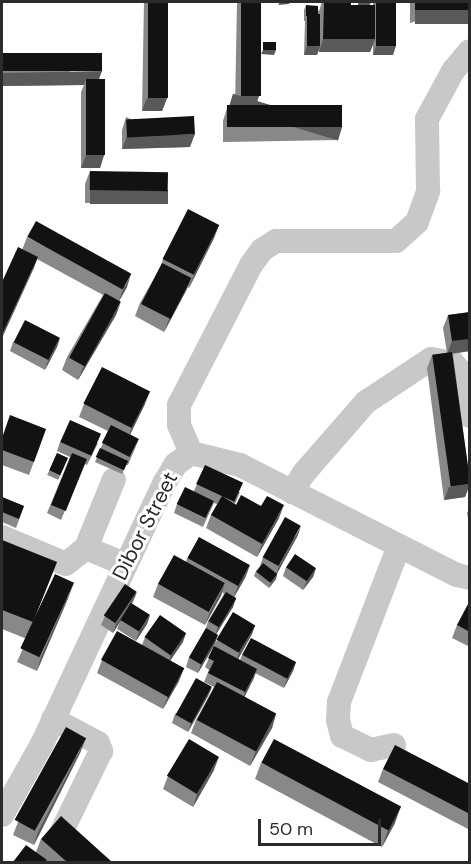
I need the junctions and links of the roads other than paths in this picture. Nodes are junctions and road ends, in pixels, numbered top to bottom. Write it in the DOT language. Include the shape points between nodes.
graph roads {
  1 [pos="470,51"];
  2 [pos="470,416"];
  3 [pos="191,453"];
  4 [pos="114,479"];
  5 [pos="292,492"];
  6 [pos="2,537"];
  7 [pos="399,546"];
  8 [pos="86,548"];
  9 [pos="124,564"];
  10 [pos="470,578"];
  11 [pos="53,719"];
  12 [pos="394,745"];
  13 [pos="2,814"];
  14 [pos="62,831"];
  1 -- 3 [label="street" via="453,71 427,119 428,191 417,222 396,241 276,241 250,265 179,405 179,425"];
  2 -- 5 [label="street" via="460,370 453,363 430,359 366,402"];
  3 -- 5 [label="street, Dibor Street" via="240,465"];
  3 -- 9 [label="street, Dibor Street" via="176,464 165,482"];
  4 -- 8 [label="street"];
  5 -- 7 [label="street, Dibor Street"];
  6 -- 8 [label="street" via="66,564"];
  7 -- 10 [label="street, Dibor Street"];
  7 -- 12 [label="street" via="339,702 338,720 342,736 371,750"];
  8 -- 9 [label="street"];
  9 -- 11 [label="street, Dibor Street"];
  11 -- 13 [label="street, Dibor Street"];
  11 -- 14 [label="street" via="98,743 101,751"];
}
